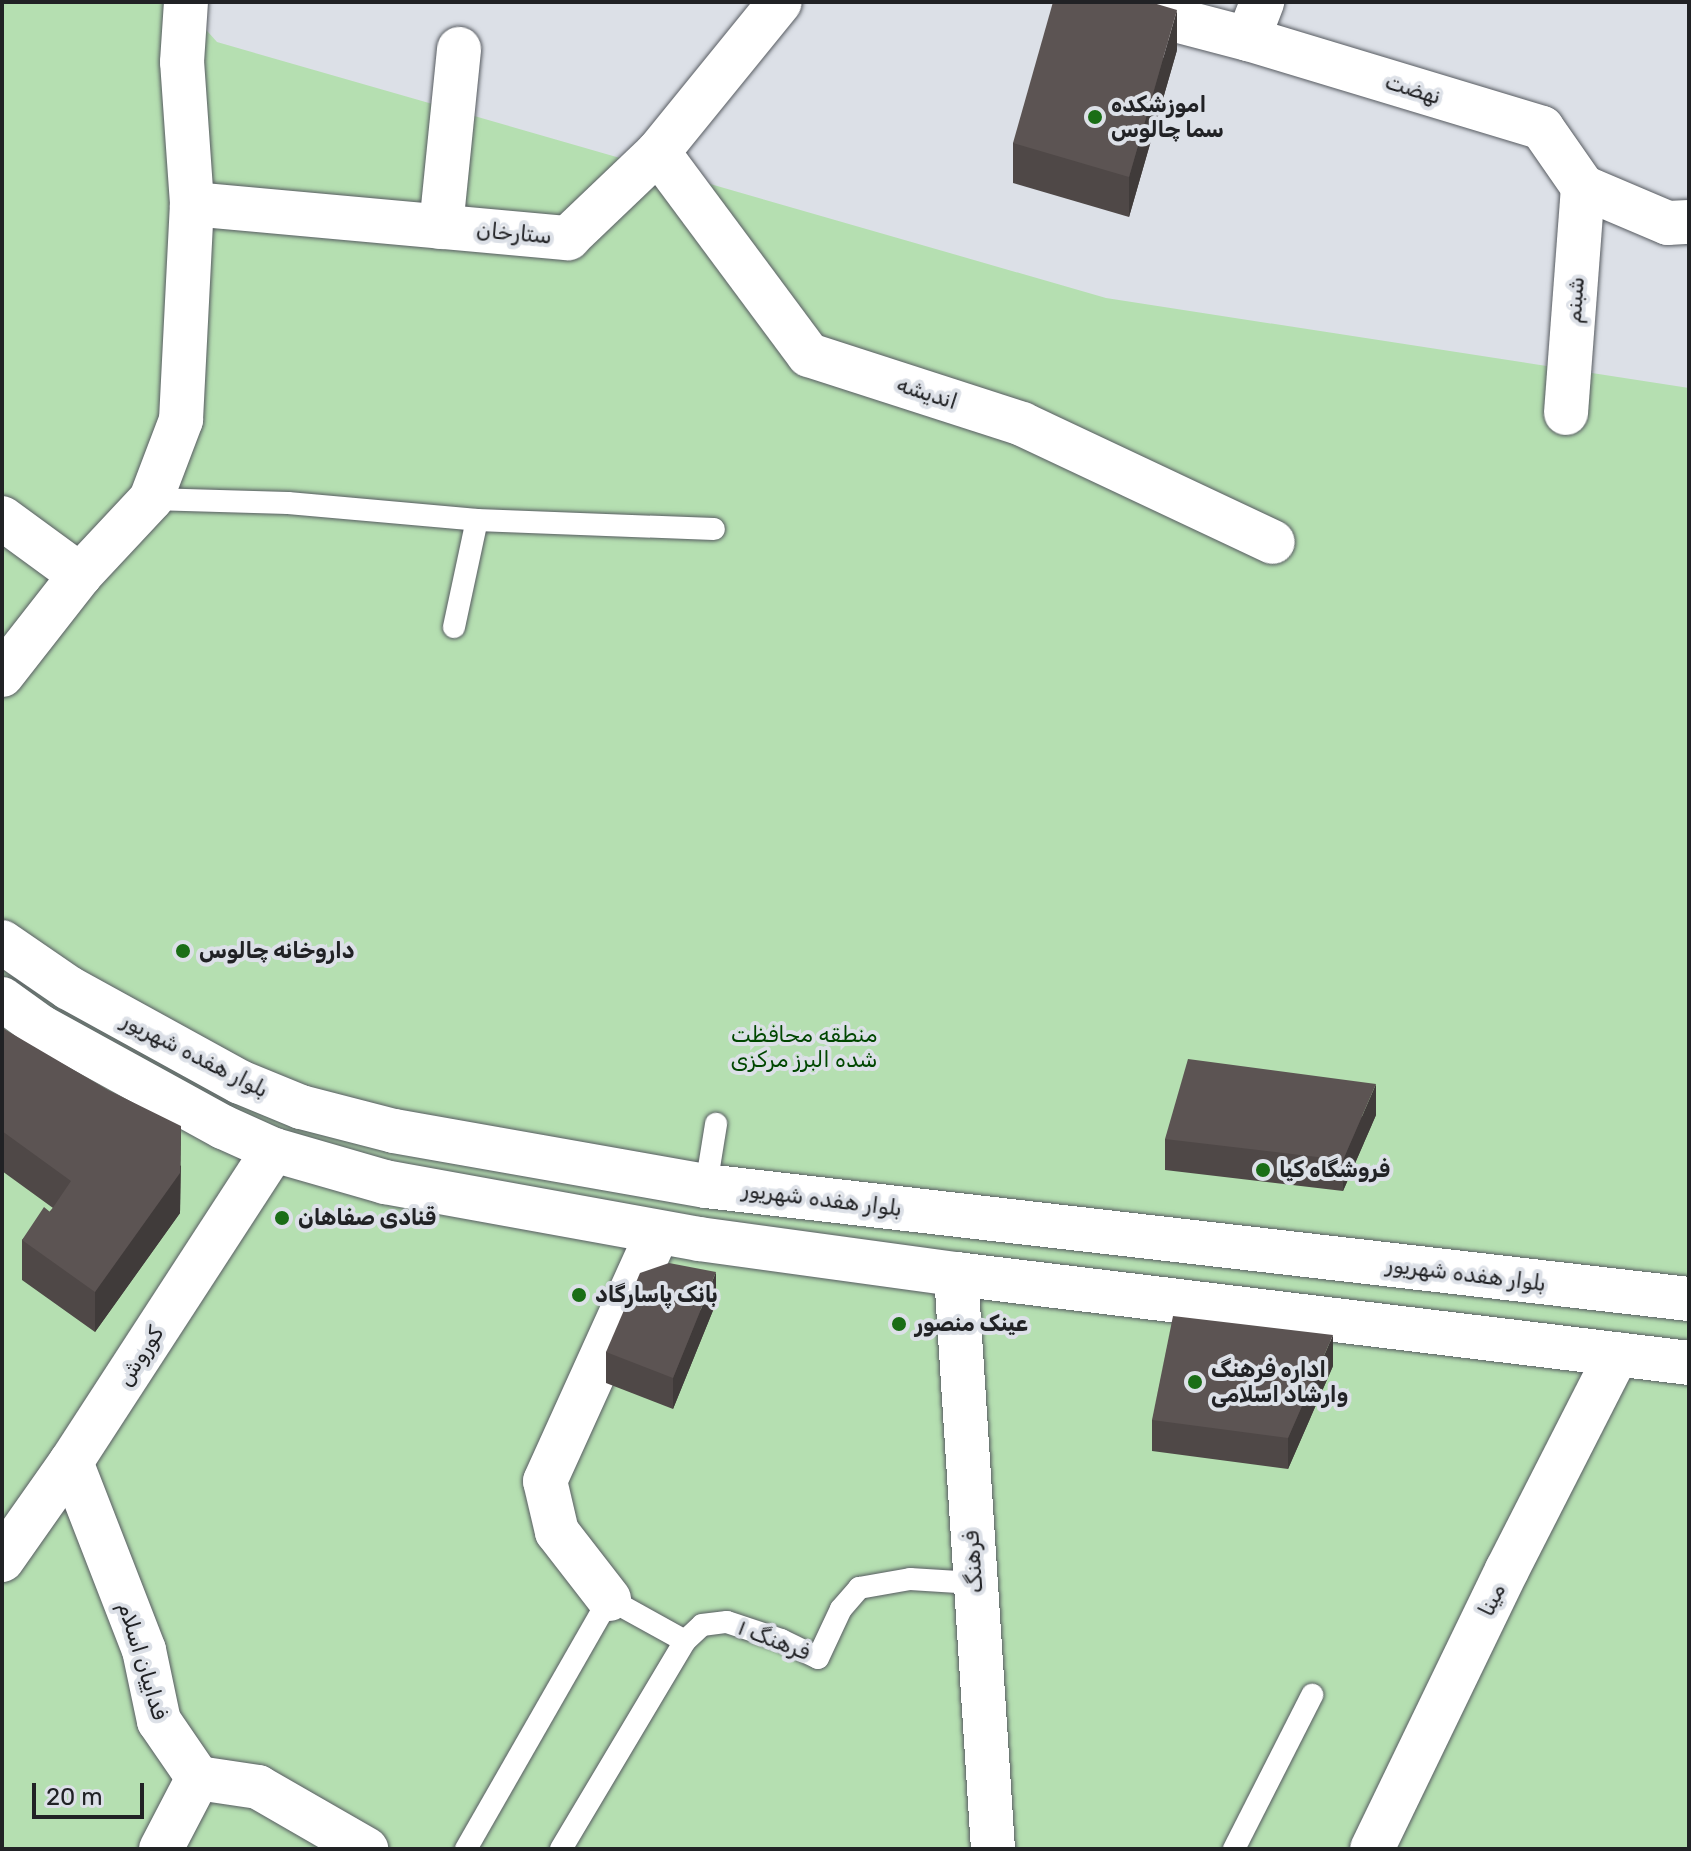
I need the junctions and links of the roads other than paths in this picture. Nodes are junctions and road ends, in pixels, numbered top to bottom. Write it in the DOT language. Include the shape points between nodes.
graph roads {
  1 [pos="186,2"];
  2 [pos="780,2"];
  3 [pos="1107,2"];
  4 [pos="1255,21"];
  5 [pos="459,49"];
  6 [pos="658,152"];
  7 [pos="1583,187"];
  8 [pos="192,204"];
  9 [pos="1689,222"];
  10 [pos="441,227"];
  11 [pos="1566,413"];
  12 [pos="151,499"];
  13 [pos="2,518"];
  14 [pos="477,520"];
  15 [pos="714,529"];
  16 [pos="1273,542"];
  17 [pos="80,575"];
  18 [pos="454,627"];
  19 [pos="2,675"];
  20 [pos="2,942"];
  21 [pos="2,999"];
  22 [pos="716,1124"];
  23 [pos="274,1150"];
  24 [pos="706,1186"];
  25 [pos="678,1236"];
  26 [pos="956,1274"];
  27 [pos="1689,1299"];
  28 [pos="1617,1354"];
  29 [pos="1689,1363"];
  30 [pos="71,1462"];
  31 [pos="2,1560"];
  32 [pos="974,1583"];
  33 [pos="609,1599"];
  34 [pos="685,1641"];
  35 [pos="1312,1695"];
  36 [pos="198,1778"];
  37 [pos="161,1849"];
  38 [pos="366,1849"];
  39 [pos="466,1849"];
  40 [pos="561,1849"];
  41 [pos="993,1849"];
  42 [pos="1234,1849"];
  43 [pos="1372,1849"];
  1 -- 8 [label="street" via="182,62"];
  2 -- 6 [label="street, ستارخان"];
  3 -- 4 [label="street, نهضت"];
  4 -- 7 [label="street, نهضت" via="1542,128"];
  5 -- 10 [label="street"];
  6 -- 10 [label="street, ستارخان" via="568,238"];
  6 -- 16 [label="street, اندیشه" via="809,355 1022,424"];
  7 -- 9 [label="street" via="1668,223"];
  7 -- 11 [label="street, شبنم"];
  8 -- 10 [label="street, ستارخان"];
  8 -- 12 [label="street" via="181,420"];
  12 -- 14 [label="lane" via="288,503"];
  12 -- 17 [label="street"];
  13 -- 17 [label="street"];
  14 -- 15 [label="lane"];
  14 -- 18 [label="lane"];
  17 -- 19 [label="street"];
  20 -- 24 [label="street, بلوار هفده شهریور" via="95,1002 240,1082 301,1107 474,1148"];
  21 -- 23 [label="street" via="41,1027"];
  22 -- 24 [label="lane"];
  23 -- 25 [label="street" via="385,1182"];
  23 -- 30 [label="street, کوروش"];
  24 -- 25 [label="street"];
  24 -- 27 [label="street, بلوار هفده شهریور"];
  25 -- 26 [label="street"];
  25 -- 33 [label="street" via="545,1481 557,1532"];
  26 -- 28 [label="street"];
  26 -- 32 [label="street, فرهنگ"];
  28 -- 29 [label="street"];
  28 -- 43 [label="street, مینا"];
  30 -- 31 [label="street, کوروش"];
  30 -- 36 [label="street, فداییان اسلام" via="144,1650 159,1721"];
  32 -- 34 [label="lane, فرهنگ ۱" via="910,1579 859,1588 841,1609 818,1658 727,1622 702,1625"];
  32 -- 41 [label="street, فرهنگ"];
  33 -- 34 [label="lane"];
  33 -- 39 [label="lane"];
  34 -- 40 [label="lane"];
  35 -- 42 [label="lane"];
  36 -- 37 [label="street"];
  36 -- 38 [label="street" via="258,1787"];
}
